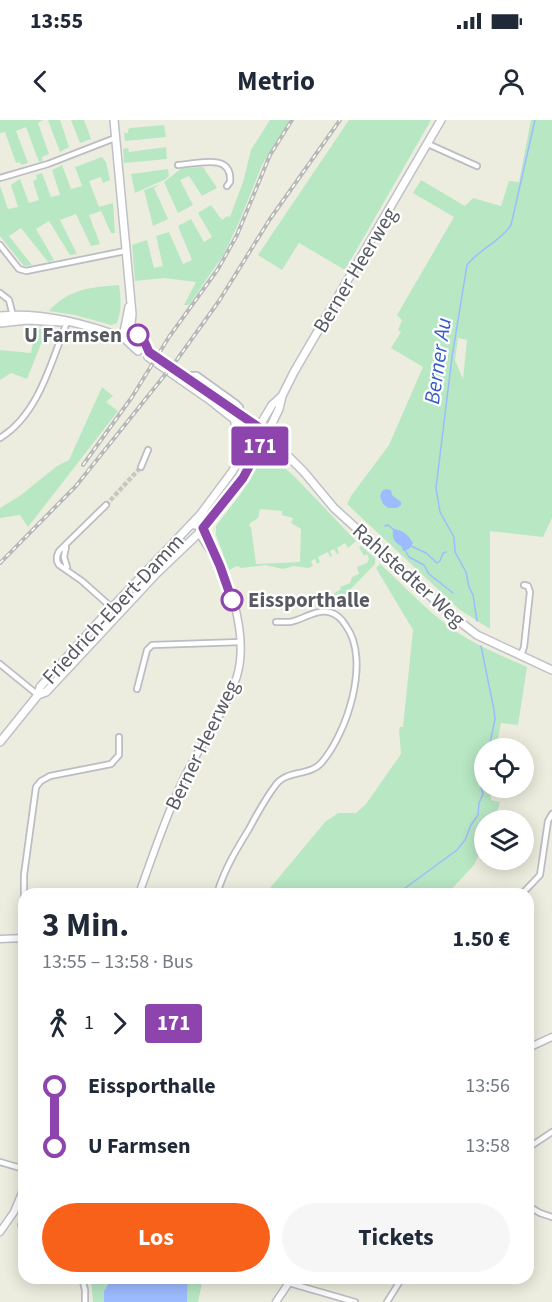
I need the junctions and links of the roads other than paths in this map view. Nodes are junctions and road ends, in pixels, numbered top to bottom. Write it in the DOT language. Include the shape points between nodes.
graph roads {
  1 [pos="114,120"];
  2 [pos="441,120"];
  3 [pos="115,138"];
  4 [pos="428,144"];
  5 [pos="178,165"];
  6 [pos="477,165"];
  7 [pos="0,177"];
  8 [pos="227,186"];
  9 [pos="0,245"];
  10 [pos="125,251"];
  11 [pos="0,293"];
  12 [pos="0,316"];
  13 [pos="13,318"];
  14 [pos="67,322"];
  15 [pos="0,323"];
  16 [pos="125,334"];
  17 [pos="185,379"];
  18 [pos="282,396"];
  19 [pos="230,416"];
  20 [pos="259,427"];
  21 [pos="267,433"];
  22 [pos="254,435"];
  23 [pos="0,438"];
  24 [pos="262,442"];
  25 [pos="148,450"];
  26 [pos="285,453"];
  27 [pos="242,458"];
  28 [pos="141,467"];
  29 [pos="106,505"];
  30 [pos="198,528"];
  31 [pos="68,544"];
  32 [pos="64,551"];
  33 [pos="57,556"];
  34 [pos="68,569"];
  35 [pos="524,585"];
  36 [pos="112,608"];
  37 [pos="119,614"];
  38 [pos="276,622"];
  39 [pos="241,642"];
  40 [pos="521,655"];
  41 [pos="0,664"];
  42 [pos="552,670"];
  43 [pos="136,689"];
  44 [pos="38,695"];
  45 [pos="119,737"];
  46 [pos="0,742"];
  47 [pos="552,814"];
  48 [pos="24,888"];
  49 [pos="141,888"];
  50 [pos="219,888"];
  51 [pos="528,888"];
  52 [pos="18,938"];
  53 [pos="0,939"];
  54 [pos="552,1037"];
  55 [pos="534,1045"];
  56 [pos="552,1132"];
  57 [pos="534,1144"];
  58 [pos="0,1162"];
  59 [pos="18,1167"];
  60 [pos="18,1202"];
  61 [pos="534,1210"];
  62 [pos="552,1217"];
  63 [pos="0,1232"];
  64 [pos="84,1284"];
  65 [pos="287,1284"];
  66 [pos="302,1284"];
  67 [pos="398,1284"];
  68 [pos="85,1302"];
  69 [pos="276,1302"];
  70 [pos="355,1302"];
  71 [pos="387,1302"];
  1 -- 3 [label="main road"];
  2 -- 4 [label="main road, Berner Heerweg"];
  3 -- 7 [label="street"];
  3 -- 10 [label="main road"];
  4 -- 6 [label="street"];
  4 -- 18 [label="main road, Berner Heerweg"];
  5 -- 8 [label="street" via="218,161 230,174"];
  9 -- 10 [label="street" via="26,272"];
  10 -- 16 [label="main road" via="132,314"];
  11 -- 13 [label="street" via="9,300"];
  12 -- 13 [label="main road"];
  13 -- 14 [label="main road" via="54,317"];
  13 -- 15 [label="main road"];
  14 -- 16 [label="main road"];
  14 -- 23 [label="street" via="35,398 10,432"];
  16 -- 17 [label="main road"];
  16 -- 17 [label="main road"];
  17 -- 19 [label="main road, Rahlstedter Weg"];
  17 -- 20 [label="main road, Rahlstedter Weg"];
  18 -- 20 [label="main road, Berner Heerweg"];
  18 -- 21 [label="main road, Berner Heerweg"];
  19 -- 22 [label="main road, Rahlstedter Weg"];
  19 -- 27 [label="main road" via="240,431"];
  20 -- 21 [label="main road, Rahlstedter Weg"];
  20 -- 22 [label="main road, Berner Heerweg"];
  21 -- 24 [label="main road, Berner Heerweg"];
  21 -- 26 [label="main road, Rahlstedter Weg"];
  22 -- 24 [label="main road, Rahlstedter Weg"];
  22 -- 27 [label="main road, Berner Heerweg"];
  24 -- 26 [label="main road, Rahlstedter Weg"];
  24 -- 30 [label="main road, Berner Heerweg" via="243,478"];
  25 -- 28 [label="street"];
  26 -- 40 [label="main road, Rahlstedter Weg" via="352,525 450,615 477,635"];
  27 -- 30 [label="main road, Berner Heerweg" via="206,506"];
  29 -- 31 [label="street"];
  30 -- 36 [label="main road, Friedrich-Ebert-Damm"];
  30 -- 37 [label="main road, Friedrich-Ebert-Damm"];
  30 -- 39 [label="street, Berner Heerweg" via="217,559 234,606"];
  31 -- 32 [label="street"];
  31 -- 33 [label="street"];
  32 -- 33 [label="street"];
  32 -- 34 [label="street"];
  33 -- 34 [label="street" via="57,562"];
  34 -- 36 [label="street"];
  35 -- 40 [label="street" via="530,591"];
  36 -- 37 [label="street"];
  36 -- 44 [label="main road, Friedrich-Ebert-Damm" via="40,687"];
  37 -- 44 [label="main road, Friedrich-Ebert-Damm" via="46,692"];
  38 -- 50 [label="street" via="325,612 339,616 352,637 357,655 351,706 322,763 311,771 284,777 269,794 226,868"];
  39 -- 43 [label="street" via="152,645"];
  39 -- 49 [label="street, Berner Heerweg" via="235,682 182,782"];
  40 -- 42 [label="main road, Rahlstedter Weg"];
  41 -- 44 [label="street"];
  44 -- 46 [label="main road, Friedrich-Ebert-Damm"];
  45 -- 48 [label="street" via="119,754 111,764 50,776 36,787"];
  47 -- 51 [label="street" via="540,875"];
  52 -- 53 [label="street"];
  54 -- 55 [label="street"];
  56 -- 57 [label="street"];
  58 -- 59 [label="street"];
  60 -- 63 [label="street"];
  61 -- 62 [label="street"];
  64 -- 68 [label="street"];
  65 -- 69 [label="street"];
  66 -- 70 [label="street"];
  67 -- 71 [label="street"];
}
